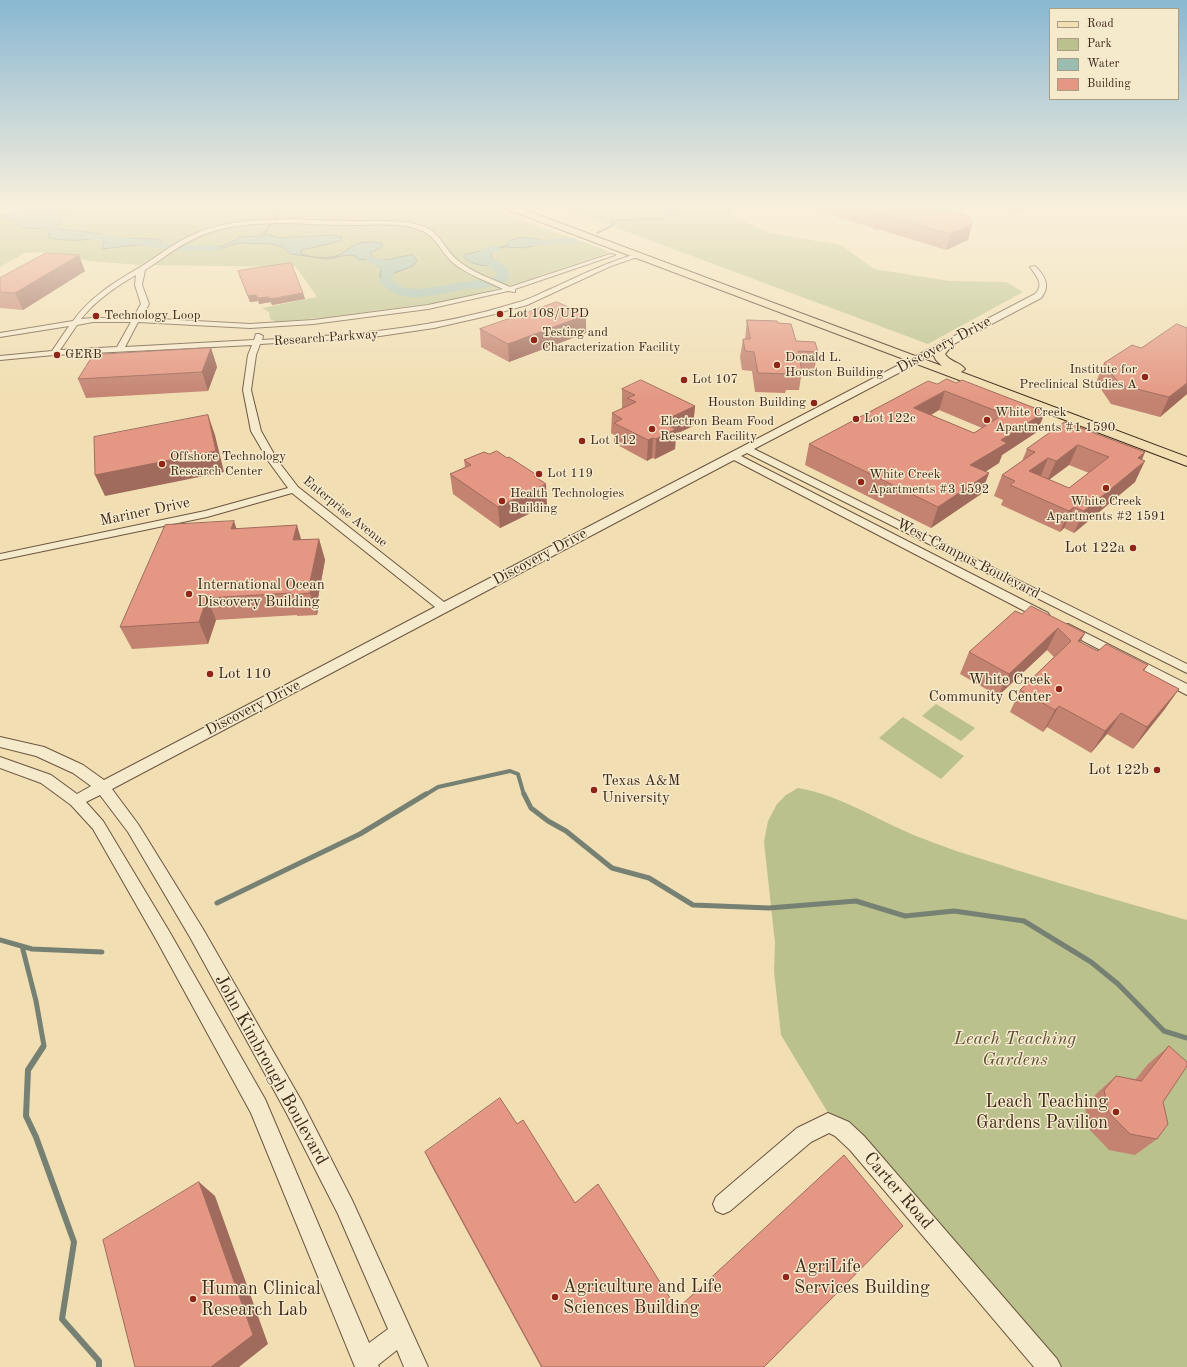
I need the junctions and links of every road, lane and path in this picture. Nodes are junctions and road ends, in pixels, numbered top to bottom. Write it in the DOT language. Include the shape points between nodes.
graph roads {
  1 [pos="136,272"];
  2 [pos="141,272"];
  3 [pos="472,272"];
  4 [pos="571,272"];
  5 [pos="594,272"];
  6 [pos="684,272"];
  7 [pos="1037,272"];
  8 [pos="517,293"];
  9 [pos="532,300"];
  10 [pos="137,319"];
  11 [pos="76,322"];
  12 [pos="263,326"];
  13 [pos="0,335"];
  14 [pos="256,343"];
  15 [pos="948,343"];
  16 [pos="119,350"];
  17 [pos="54,353"];
  18 [pos="0,358"];
  19 [pos="916,360"];
  20 [pos="970,380"];
  21 [pos="747,449"];
  22 [pos="734,456"];
  23 [pos="1187,462"];
  24 [pos="294,489"];
  25 [pos="828,490"];
  26 [pos="815,498"];
  27 [pos="0,557"];
  28 [pos="444,608"];
  29 [pos="1187,669"];
  30 [pos="1187,690"];
  31 [pos="0,742"];
  32 [pos="0,762"];
  33 [pos="102,786"];
  34 [pos="76,801"];
  35 [pos="723,1204"];
  36 [pos="401,1333"];
  37 [pos="366,1364"];
  38 [pos="416,1367"];
  39 [pos="1049,1367"];
  1 -- 11 [label="street" via="96,299"];
  2 -- 10 [label="street" via="137,283 145,304"];
  3 -- 8 [label="street"];
  4 -- 8 [label="street, Research Parkway"];
  5 -- 9 [label="street, Research Parkway"];
  6 -- 19 [label="main road"];
  7 -- 15 [label="street, Discovery Drive" via="1044,289 1041,294"];
  8 -- 9 [label="street"];
  8 -- 12 [label="street, Research Parkway" via="313,322"];
  9 -- 14 [label="street, Research Parkway" via="466,319 406,331"];
  10 -- 11 [label="street, Research Parkway"];
  10 -- 12 [label="street, Research Parkway"];
  10 -- 16 [label="street"];
  11 -- 13 [label="street, Research Parkway"];
  11 -- 17 [label="street"];
  12 -- 14 [label="street, Enterprise Avenue"];
  14 -- 16 [label="street, Research Parkway"];
  14 -- 24 [label="street, Enterprise Avenue" via="247,390 256,431"];
  15 -- 19 [label="street, Discovery Drive"];
  15 -- 20 [label="main road" via="940,354 941,359 959,369"];
  16 -- 17 [label="street, Research Parkway"];
  17 -- 18 [label="street, Research Parkway"];
  19 -- 20 [label="main road"];
  19 -- 21 [label="street, Discovery Drive"];
  20 -- 23 [label="main road"];
  21 -- 22 [label="street, Discovery Drive"];
  21 -- 25 [label="street, West Campus Boulevard"];
  22 -- 26 [label="street, West Campus Boulevard"];
  22 -- 28 [label="street, Discovery Drive"];
  24 -- 27 [label="street, Mariner Drive" via="207,514"];
  24 -- 28 [label="street, Enterprise Avenue"];
  25 -- 26 [label="street"];
  25 -- 29 [label="street, West Campus Boulevard"];
  26 -- 30 [label="street, West Campus Boulevard"];
  28 -- 33 [label="street, Discovery Drive"];
  31 -- 33 [label="street" via="39,751 78,768"];
  32 -- 34 [label="street" via="46,779"];
  33 -- 34 [label="street, Discovery Drive"];
  33 -- 36 [label="street, John Kimbrough Boulevard" via="133,828 197,934 294,1107 345,1207"];
  34 -- 37 [label="street, John Kimbrough Boulevard" via="98,825 258,1106"];
  35 -- 39 [label="street, Carter Road" via="804,1135 828,1123 842,1129 857,1143"];
  36 -- 37 [label="street"];
  36 -- 38 [label="street, John Kimbrough Boulevard"];
}
